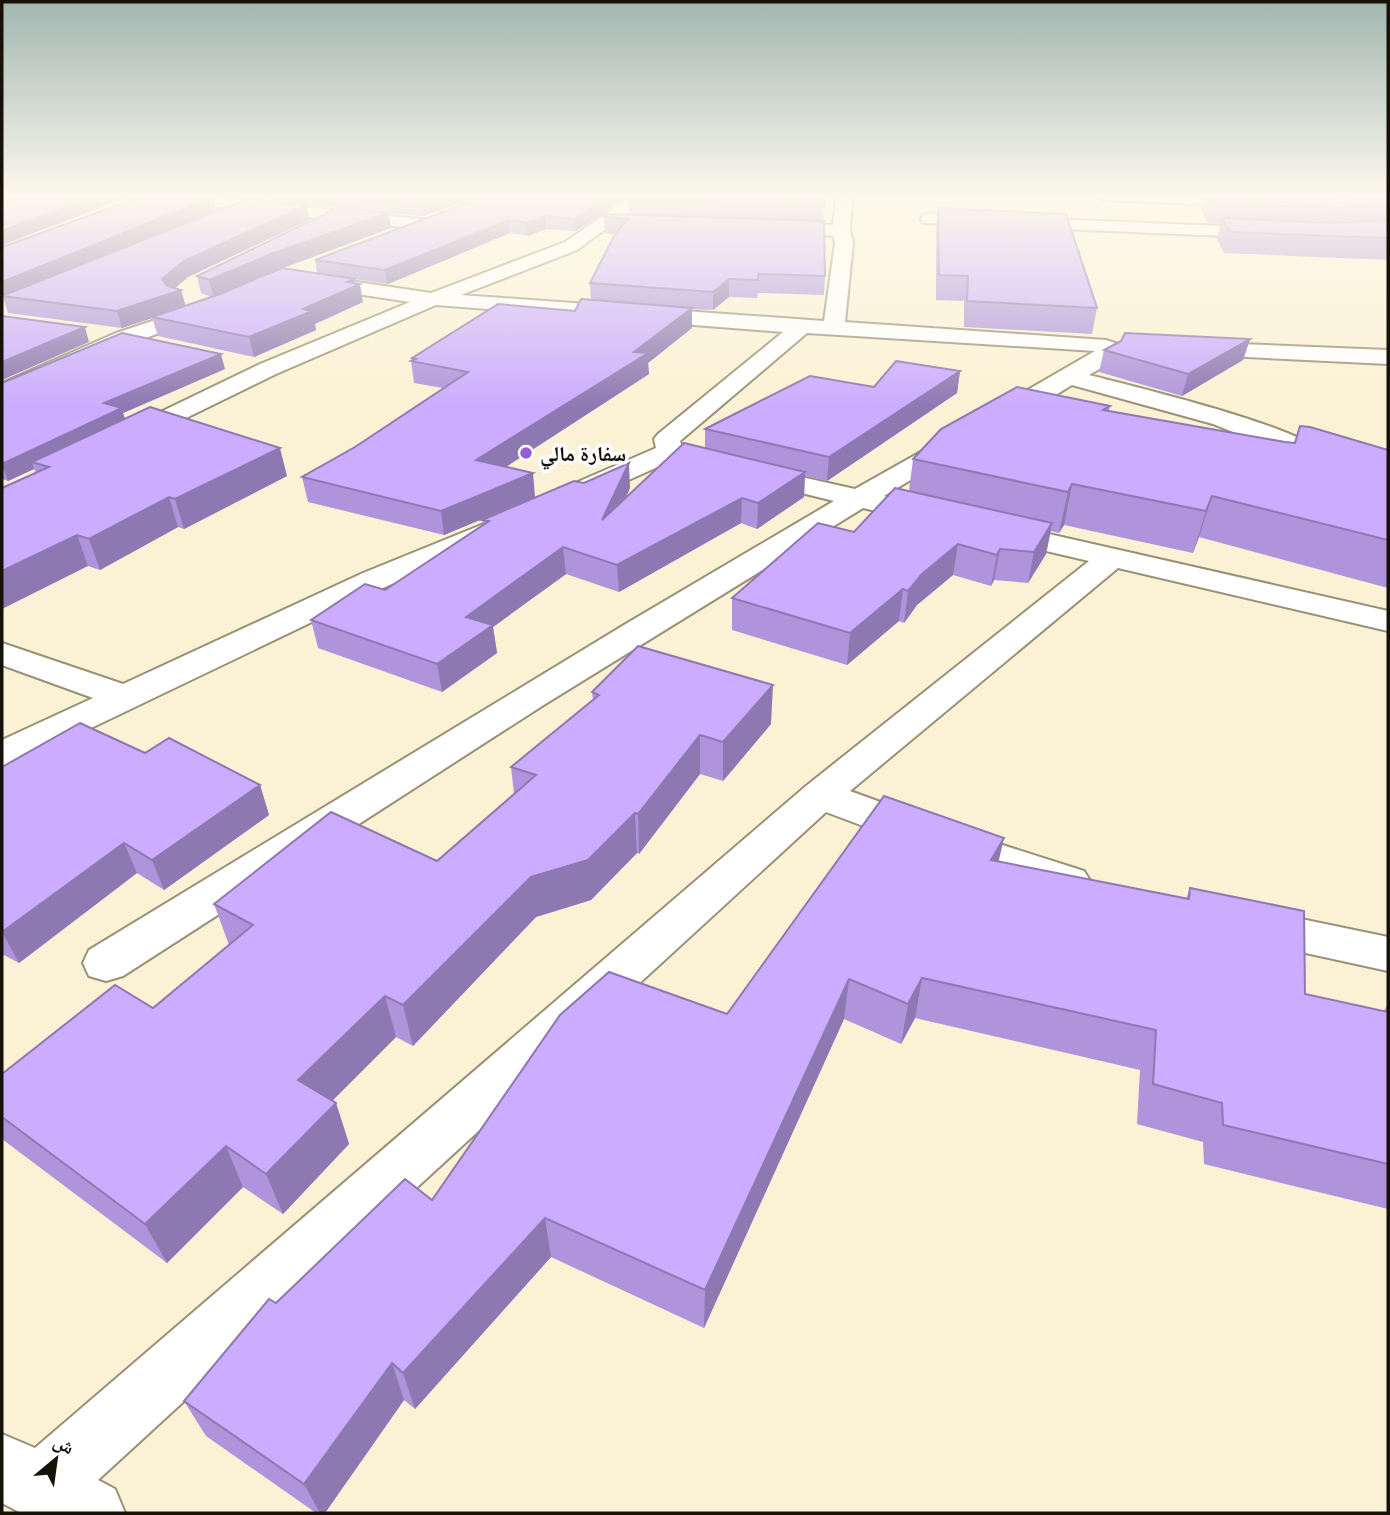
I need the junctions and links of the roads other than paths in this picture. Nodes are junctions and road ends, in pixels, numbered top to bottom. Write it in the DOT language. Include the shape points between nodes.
graph roads {
  1 [pos="315,266"];
  2 [pos="520,266"];
  3 [pos="841,266"];
  4 [pos="183,298"];
  5 [pos="433,299"];
  6 [pos="803,327"];
  7 [pos="834,328"];
  8 [pos="89,333"];
  9 [pos="124,338"];
  10 [pos="1098,345"];
  11 [pos="163,346"];
  12 [pos="1125,346"];
  13 [pos="1167,348"];
  14 [pos="1388,357"];
  15 [pos="229,360"];
  16 [pos="268,369"];
  17 [pos="1069,377"];
  18 [pos="2,392"];
  19 [pos="1028,400"];
  20 [pos="1065,412"];
  21 [pos="1006,413"];
  22 [pos="983,426"];
  23 [pos="1210,441"];
  24 [pos="111,445"];
  25 [pos="670,452"];
  26 [pos="1311,454"];
  27 [pos="1338,460"];
  28 [pos="858,498"];
  29 [pos="558,501"];
  30 [pos="521,517"];
  31 [pos="1112,558"];
  32 [pos="1388,621"];
  33 [pos="2,653"];
  34 [pos="124,697"];
  35 [pos="2,755"];
  36 [pos="820,795"];
  37 [pos="1102,893"];
  38 [pos="1220,920"];
  39 [pos="1388,954"];
  40 [pos="106,963"];
  41 [pos="45,1489"];
  1 -- 5 [label="street" via="289,274"];
  2 -- 5 [label="street"];
  3 -- 7 [label="street"];
  4 -- 9 [label="street" via="222,304"];
  5 -- 6 [label="street"];
  5 -- 16 [label="street"];
  6 -- 7 [label="street"];
  6 -- 25 [label="street" via="667,439"];
  7 -- 10 [label="street"];
  8 -- 9 [label="street"];
  9 -- 11 [label="street"];
  9 -- 18 [label="street"];
  10 -- 12 [label="street"];
  10 -- 17 [label="street" via="1110,349 1107,355"];
  13 -- 14 [label="street"];
  15 -- 16 [label="street"];
  16 -- 24 [label="street"];
  17 -- 19 [label="street"];
  17 -- 26 [label="street" via="1227,420"];
  19 -- 20 [label="street"];
  19 -- 21 [label="street"];
  22 -- 28 [label="street"];
  23 -- 26 [label="street"];
  25 -- 28 [label="street"];
  25 -- 29 [label="street"];
  26 -- 27 [label="street"];
  28 -- 31 [label="street"];
  28 -- 40 [label="street"];
  30 -- 34 [label="street"];
  31 -- 32 [label="street"];
  31 -- 36 [label="street"];
  33 -- 34 [label="street"];
  34 -- 35 [label="street"];
  36 -- 37 [label="street"];
  36 -- 41 [label="street"];
  38 -- 39 [label="street"];
}
